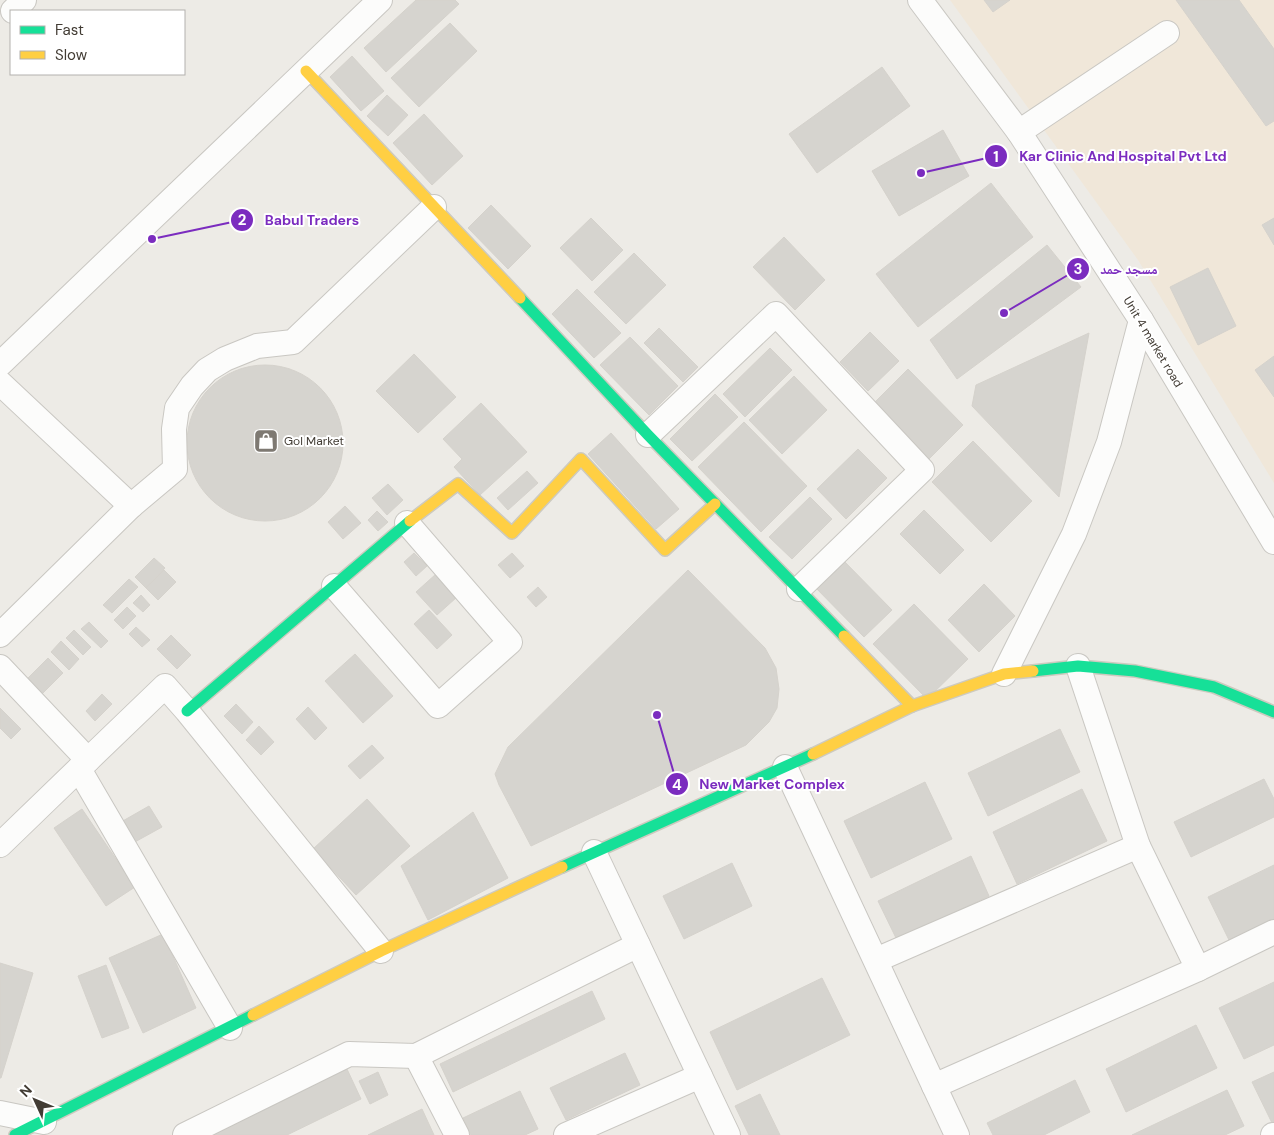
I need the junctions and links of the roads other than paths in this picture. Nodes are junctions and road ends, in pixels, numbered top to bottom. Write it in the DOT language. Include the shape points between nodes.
graph roads {
  1 [pos="24,0"];
  2 [pos="380,0"];
  3 [pos="920,0"];
  4 [pos="14,10"];
  5 [pos="10,14"];
  6 [pos="0,24"];
  7 [pos="1167,33"];
  8 [pos="306,71"];
  9 [pos="1020,132"];
  10 [pos="434,207"];
  11 [pos="1141,320"];
  12 [pos="0,364"];
  13 [pos="0,383"];
  14 [pos="648,435"];
  15 [pos="715,504"];
  16 [pos="131,506"];
  17 [pos="407,523"];
  18 [pos="1274,542"];
  19 [pos="334,586"];
  20 [pos="799,589"];
  21 [pos="0,635"];
  22 [pos="1078,666"];
  23 [pos="0,667"];
  24 [pos="1004,674"];
  25 [pos="912,706"];
  26 [pos="187,711"];
  27 [pos="1274,712"];
  28 [pos="83,764"];
  29 [pos="785,767"];
  30 [pos="0,845"];
  31 [pos="1138,846"];
  32 [pos="594,852"];
  33 [pos="1274,932"];
  34 [pos="638,945"];
  35 [pos="381,951"];
  36 [pos="876,960"];
  37 [pos="1198,969"];
  38 [pos="230,1028"];
  39 [pos="416,1056"];
  40 [pos="700,1076"];
  41 [pos="934,1086"];
  42 [pos="0,1113"];
  43 [pos="44,1122"];
  44 [pos="15,1135"];
  45 [pos="185,1135"];
  46 [pos="457,1135"];
  47 [pos="566,1135"];
  48 [pos="728,1135"];
  49 [pos="957,1135"];
  1 -- 4 [label="street"];
  2 -- 8 [label="street"];
  3 -- 9 [label="street, Unit 4 market road"];
  5 -- 6 [label="street"];
  7 -- 9 [label="street"];
  8 -- 10 [label="street"];
  8 -- 12 [label="street"];
  9 -- 11 [label="street, Unit 4 market road"];
  10 -- 14 [label="street"];
  10 -- 16 [label="street" via="293,342 257,346 207,370 177,408 175,468"];
  11 -- 18 [label="street, Unit 4 market road"];
  11 -- 24 [label="street" via="1109,442 1074,534"];
  13 -- 16 [label="street"];
  14 -- 15 [label="street"];
  14 -- 20 [label="street" via="776,314 922,470"];
  15 -- 17 [label="street" via="664,550 581,459 512,533 458,484"];
  15 -- 20 [label="street"];
  16 -- 21 [label="street"];
  17 -- 19 [label="street"];
  17 -- 19 [label="street" via="510,642 438,706"];
  19 -- 26 [label="street"];
  20 -- 25 [label="street"];
  22 -- 24 [label="street"];
  22 -- 27 [label="street" via="1135,671 1214,687"];
  22 -- 31 [label="street"];
  23 -- 28 [label="street"];
  24 -- 25 [label="street"];
  25 -- 29 [label="street"];
  26 -- 28 [label="street" via="165,686"];
  26 -- 35 [label="street"];
  28 -- 30 [label="street"];
  28 -- 38 [label="street"];
  29 -- 32 [label="street"];
  29 -- 36 [label="street"];
  31 -- 36 [label="street"];
  31 -- 37 [label="street"];
  32 -- 34 [label="street"];
  32 -- 35 [label="street"];
  33 -- 37 [label="street"];
  34 -- 39 [label="street"];
  34 -- 40 [label="street"];
  35 -- 38 [label="street"];
  36 -- 41 [label="street"];
  37 -- 41 [label="street"];
  38 -- 43 [label="street"];
  39 -- 45 [label="street" via="349,1054"];
  39 -- 46 [label="street"];
  40 -- 47 [label="street"];
  40 -- 48 [label="street"];
  41 -- 49 [label="street"];
  42 -- 43 [label="street"];
  43 -- 44 [label="street"];
}
